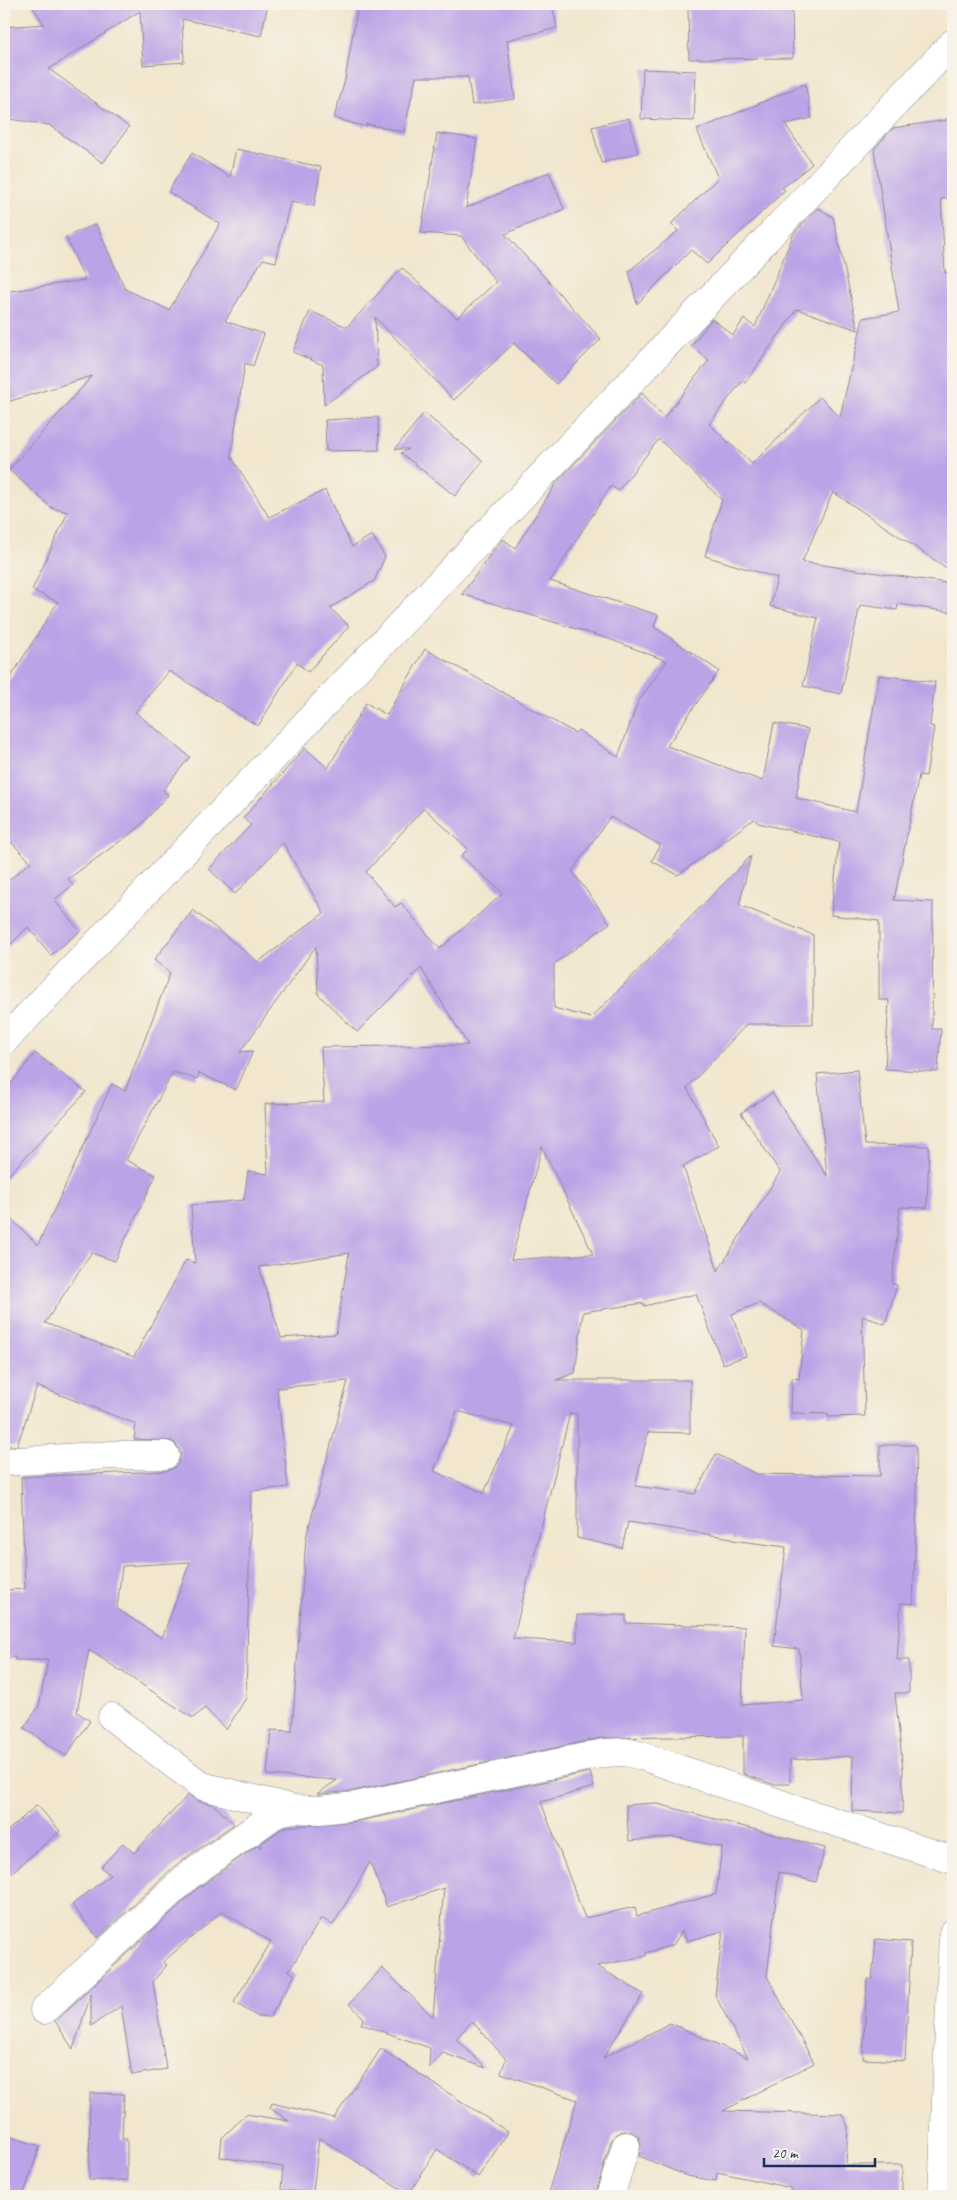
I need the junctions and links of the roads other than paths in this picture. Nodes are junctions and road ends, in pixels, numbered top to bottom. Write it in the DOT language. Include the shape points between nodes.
graph roads {
  1 [pos="953,43"];
  2 [pos="4,1041"];
  3 [pos="165,1455"];
  4 [pos="4,1462"];
  5 [pos="112,1716"];
  6 [pos="294,1809"];
  7 [pos="953,1860"];
  8 [pos="953,1933"];
  9 [pos="44,2010"];
  10 [pos="626,2146"];
  11 [pos="610,2196"];
  12 [pos="942,2196"];
  1 -- 2 [label="street"];
  3 -- 4 [label="street"];
  5 -- 6 [label="street" via="202,1786"];
  6 -- 7 [label="street" via="356,1806 585,1757 625,1752"];
  6 -- 9 [label="street" via="278,1812 188,1876"];
  8 -- 12 [label="street"];
  10 -- 11 [label="street"];
}
